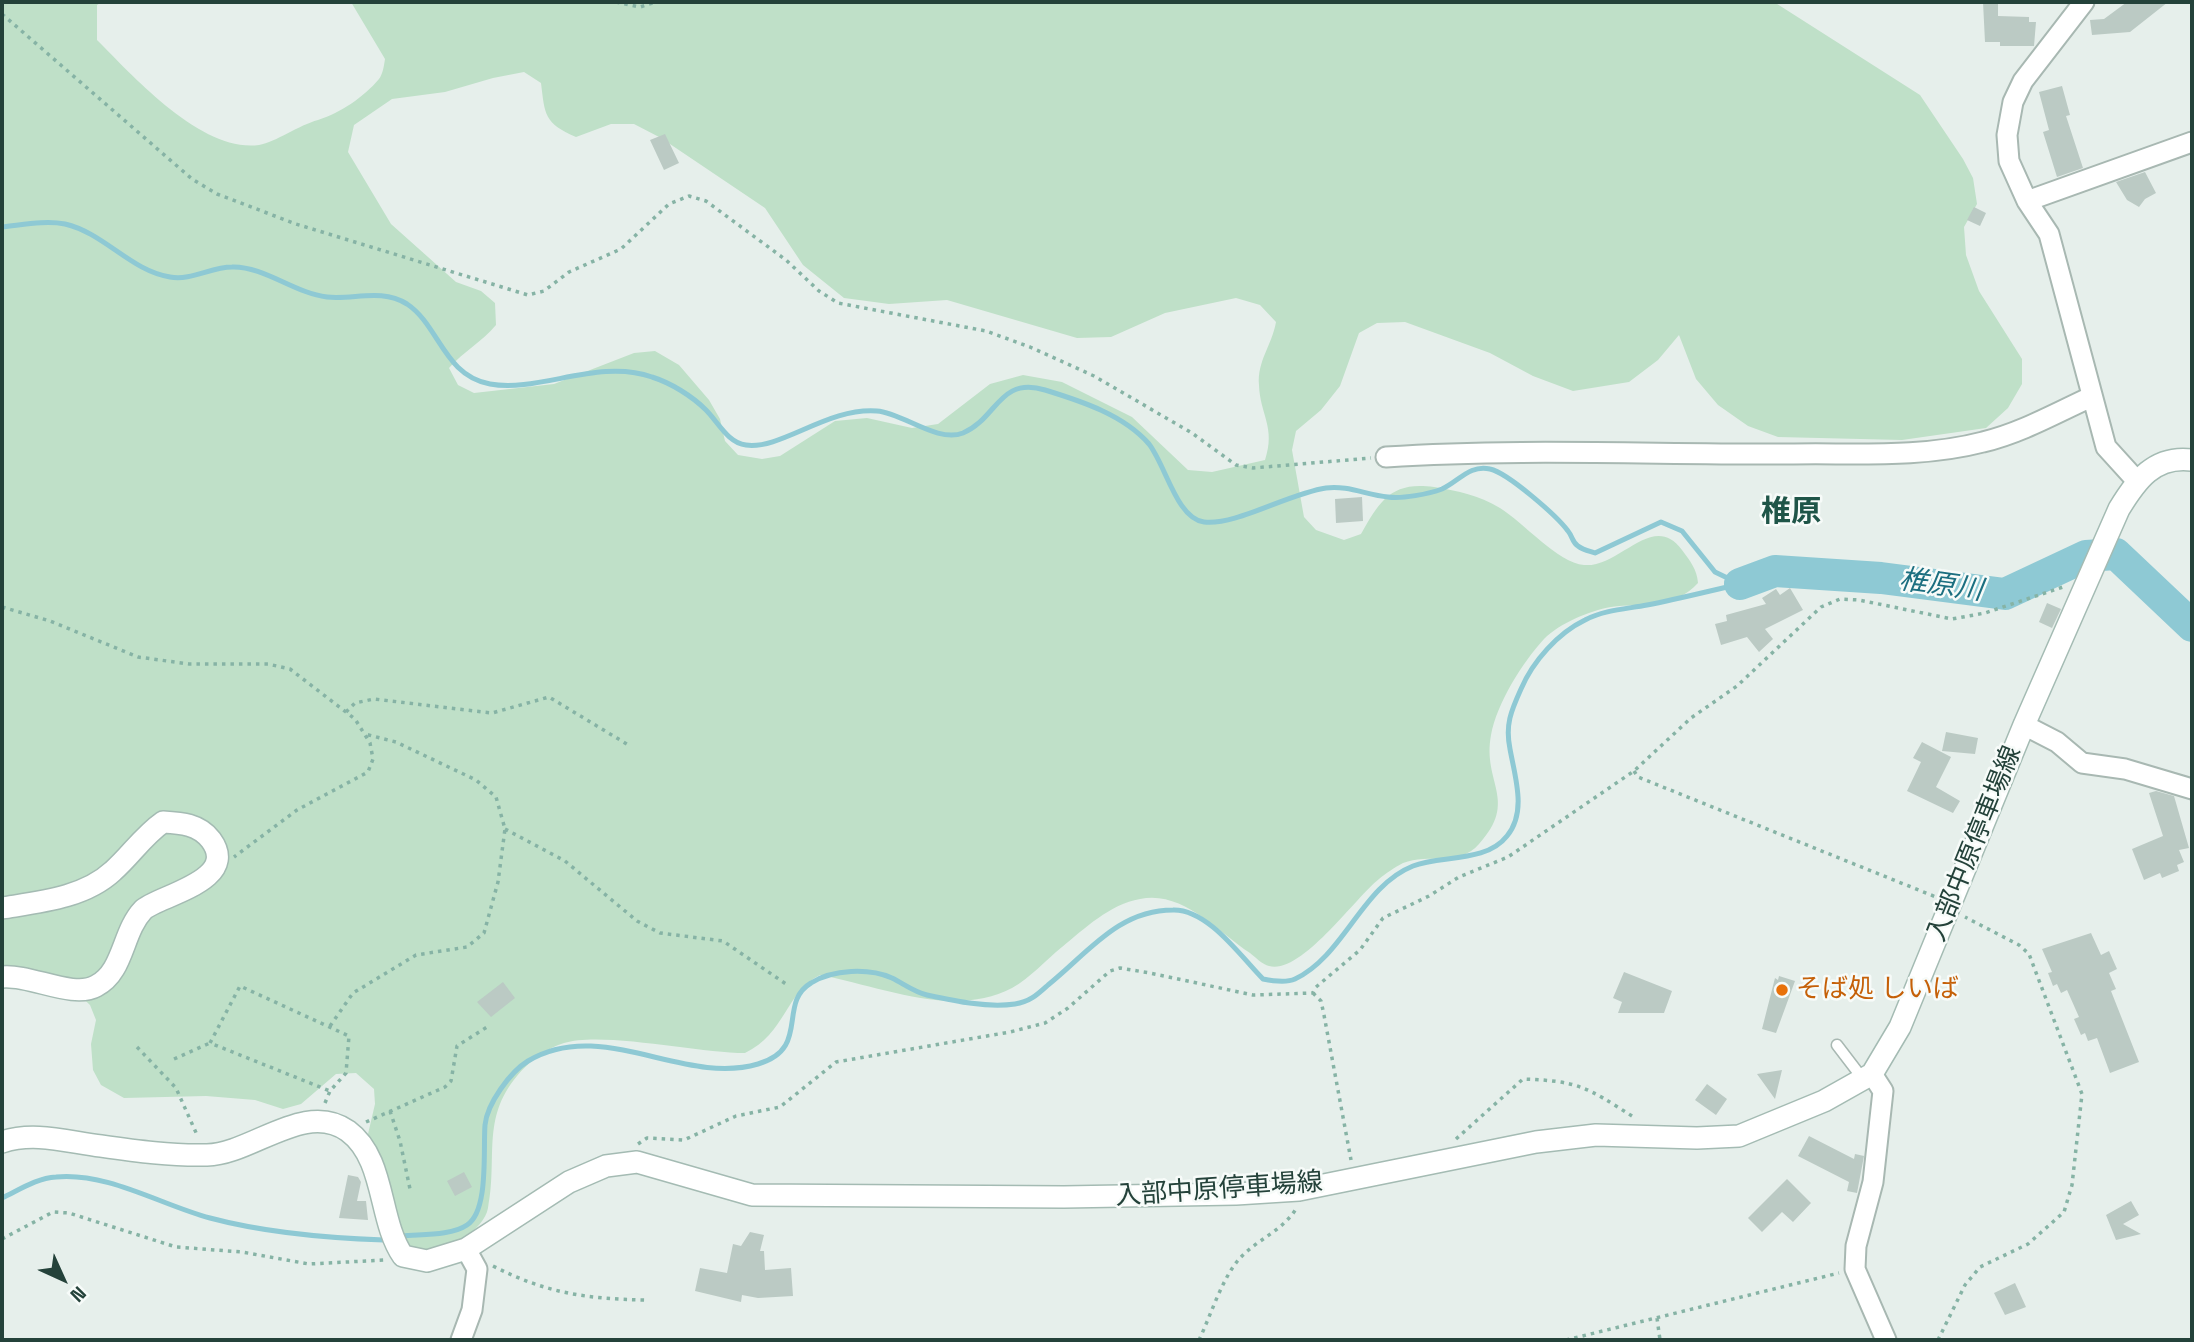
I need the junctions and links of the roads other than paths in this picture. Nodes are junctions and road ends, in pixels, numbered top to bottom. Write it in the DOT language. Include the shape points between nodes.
graph roads {
  1 [pos="2084,2"];
  2 [pos="2192,142"];
  3 [pos="2027,201"];
  4 [pos="2091,397"];
  5 [pos="1387,457"];
  6 [pos="2192,460"];
  7 [pos="2136,480"];
  8 [pos="2024,725"];
  9 [pos="2192,789"];
  10 [pos="2,908"];
  11 [pos="2,977"];
  12 [pos="1838,1045"];
  13 [pos="1868,1076"];
  14 [pos="2,1142"];
  15 [pos="466,1249"];
  16 [pos="461,1340"];
  17 [pos="1886,1340"];
  1 -- 3 [label="street" via="2023,80 2013,102 2007,135 2009,161"];
  2 -- 3 [label="street"];
  3 -- 4 [label="street" via="2049,234 2060,267"];
  4 -- 5 [label="street" via="2013,433 1906,453 1669,455 1482,450"];
  4 -- 7 [label="street" via="2106,447"];
  6 -- 7 [label="main road" via="2179,458"];
  7 -- 8 [label="main road, 入部中原停車場線"];
  8 -- 9 [label="street" via="2057,742 2082,763 2125,769"];
  8 -- 13 [label="main road, 入部中原停車場線" via="1900,1027"];
  10 -- 11 [label="main road" via="98,884 163,822 193,825 215,845 215,860 207,875 193,887 146,907 135,919 107,979 94,988 79,991 41,980"];
  12 -- 13 [label="lane"];
  13 -- 15 [label="main road, 入部中原停車場線" via="1787,1119 1739,1136 1596,1135 1536,1142 1299,1190 1147,1196 752,1195 637,1162 606,1166 569,1182"];
  13 -- 17 [label="street" via="1883,1091 1873,1182 1856,1246 1855,1269"];
  14 -- 15 [label="main road, 入部中原停車場線" via="35,1136 155,1153 206,1155 232,1151 307,1121 331,1122 362,1145 403,1256 426,1261"];
  15 -- 16 [label="street" via="477,1269 472,1310"];
}
